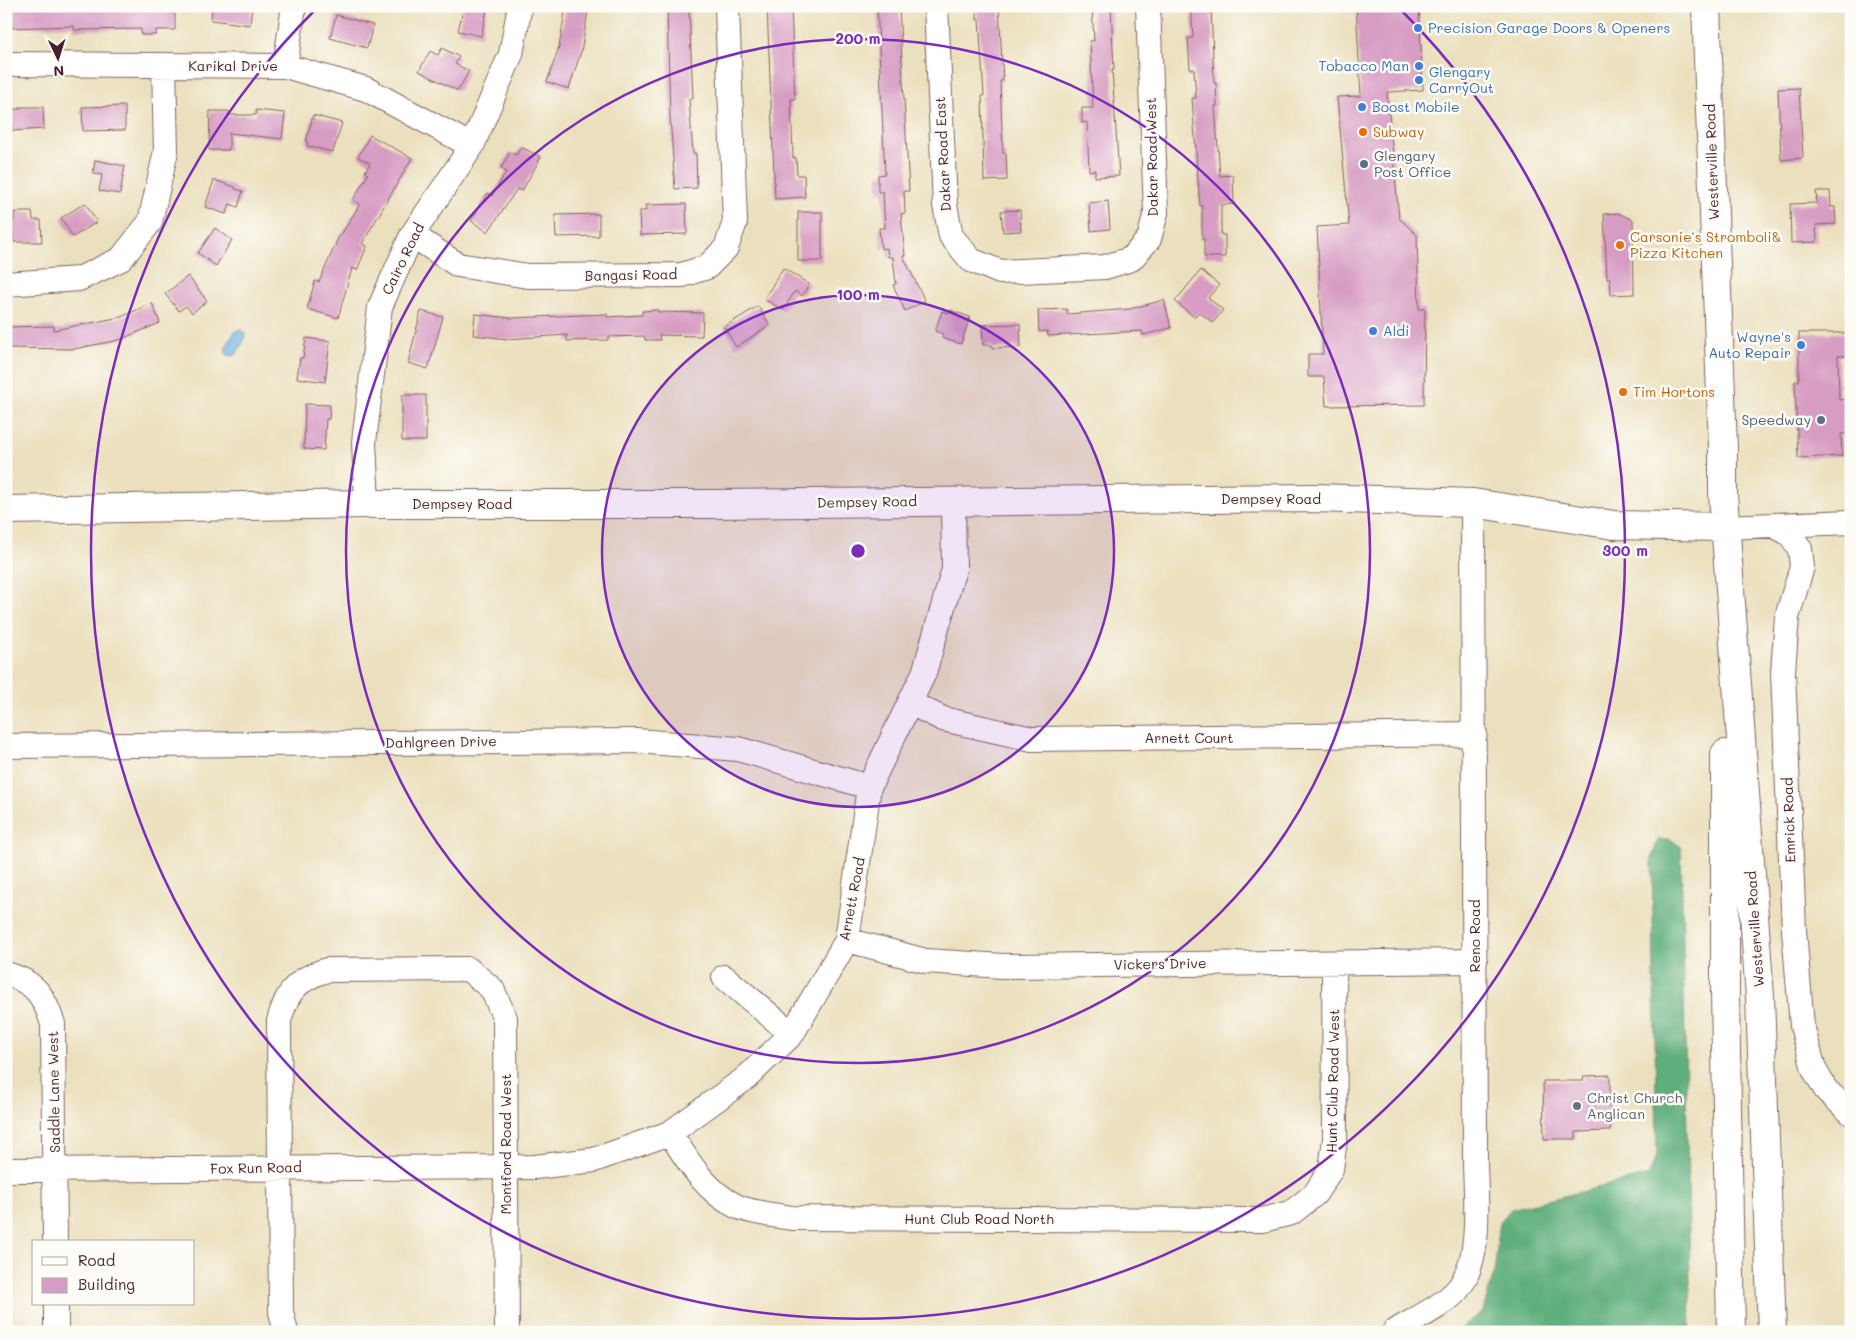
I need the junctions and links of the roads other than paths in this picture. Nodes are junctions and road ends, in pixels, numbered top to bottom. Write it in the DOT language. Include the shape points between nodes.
graph roads {
  1 [pos="294,6"];
  2 [pos="520,6"];
  3 [pos="727,6"];
  4 [pos="936,6"];
  5 [pos="1148,6"];
  6 [pos="1706,6"];
  7 [pos="6,64"];
  8 [pos="164,65"];
  9 [pos="285,66"];
  10 [pos="472,146"];
  11 [pos="412,235"];
  12 [pos="1062,269"];
  13 [pos="6,284"];
  14 [pos="953,501"];
  15 [pos="1473,503"];
  16 [pos="367,504"];
  17 [pos="6,510"];
  18 [pos="1851,522"];
  19 [pos="1775,526"];
  20 [pos="1725,527"];
  21 [pos="910,703"];
  22 [pos="1475,734"];
  23 [pos="6,746"];
  24 [pos="869,786"];
  25 [pos="847,940"];
  26 [pos="1475,960"];
  27 [pos="1334,963"];
  28 [pos="6,974"];
  29 [pos="724,977"];
  30 [pos="792,1034"];
  31 [pos="1851,1113"];
  32 [pos="670,1133"];
  33 [pos="281,1167"];
  34 [pos="506,1167"];
  35 [pos="6,1170"];
  36 [pos="55,1170"];
  37 [pos="1315,1194"];
  38 [pos="55,1240"];
  39 [pos="56,1306"];
  40 [pos="56,1332"];
  41 [pos="286,1332"];
  42 [pos="507,1332"];
  43 [pos="1394,1332"];
  44 [pos="1731,1332"];
  45 [pos="1772,1332"];
  1 -- 9 [label="street"];
  2 -- 10 [label="street, Cairo Road" via="511,54"];
  3 -- 11 [label="street, Bangasi Road" via="735,222 726,248 707,266 682,275 528,276 458,265"];
  4 -- 12 [label="street, Dakar Road East" via="944,205 951,236 971,260 1000,272"];
  5 -- 12 [label="street, Dakar Road West" via="1156,213 1149,239 1131,259 1105,267"];
  6 -- 20 [label="main road, Westerville Road"];
  7 -- 8 [label="street, Karikal Drive"];
  8 -- 9 [label="street, Karikal Drive"];
  8 -- 13 [label="street" via="166,151 150,222 121,259 78,279"];
  9 -- 10 [label="street, Karikal Drive" via="366,89"];
  10 -- 11 [label="street, Cairo Road"];
  11 -- 16 [label="street, Cairo Road" via="380,307 364,442"];
  14 -- 15 [label="main road, Dempsey Road" via="1315,498"];
  14 -- 16 [label="main road, Dempsey Road"];
  14 -- 21 [label="street, Arnett Road" via="954,569 924,673"];
  15 -- 20 [label="main road, Dempsey Road" via="1614,525"];
  15 -- 22 [label="street, Reno Road"];
  16 -- 17 [label="main road, Dempsey Road"];
  18 -- 19 [label="street"];
  19 -- 20 [label="street"];
  19 -- 31 [label="street, Emrick Road" via="1790,534 1800,549 1802,567 1787,617 1783,672 1794,930 1802,1026 1814,1069 1826,1090"];
  20 -- 44 [label="main road, Westerville Road"];
  20 -- 45 [label="main road, Westerville Road" via="1760,997"];
  21 -- 22 [label="street, Arnett Court" via="943,719 1032,739"];
  21 -- 24 [label="street, Arnett Road"];
  22 -- 26 [label="street, Reno Road"];
  23 -- 24 [label="street, Dahlgreen Drive" via="637,741 738,749"];
  24 -- 25 [label="street, Arnett Road"];
  25 -- 27 [label="street, Vickers Drive" via="926,961 1002,966"];
  25 -- 30 [label="street, Arnett Road"];
  26 -- 27 [label="street, Vickers Drive"];
  26 -- 43 [label="street, Reno Road" via="1476,1230 1468,1272 1458,1289 1443,1302"];
  27 -- 37 [label="street, Hunt Club Road West" via="1335,1140 1331,1169"];
  28 -- 36 [label="street, Saddle Lane West" via="19,977 35,988 47,1005 52,1024"];
  29 -- 30 [label="street"];
  30 -- 32 [label="street, Arnett Road" via="746,1078"];
  32 -- 34 [label="street, Arnett Road" via="594,1160"];
  32 -- 37 [label="street, Hunt Club Road North" via="708,1187 737,1207 792,1218 1262,1220 1291,1213"];
  33 -- 34 [label="street, Fox Run Road"];
  33 -- 34 [label="street, Montford Road West" via="280,1020 284,1002 295,986 309,975 327,970 468,969 492,989 504,1018"];
  33 -- 36 [label="street, Fox Run Road"];
  33 -- 41 [label="street" via="281,1312"];
  34 -- 42 [label="street, Montford Road West"];
  35 -- 36 [label="street, Fox Run Road"];
  36 -- 38 [label="street, Saddle Lane West"];
  39 -- 40 [label="street"];
}
